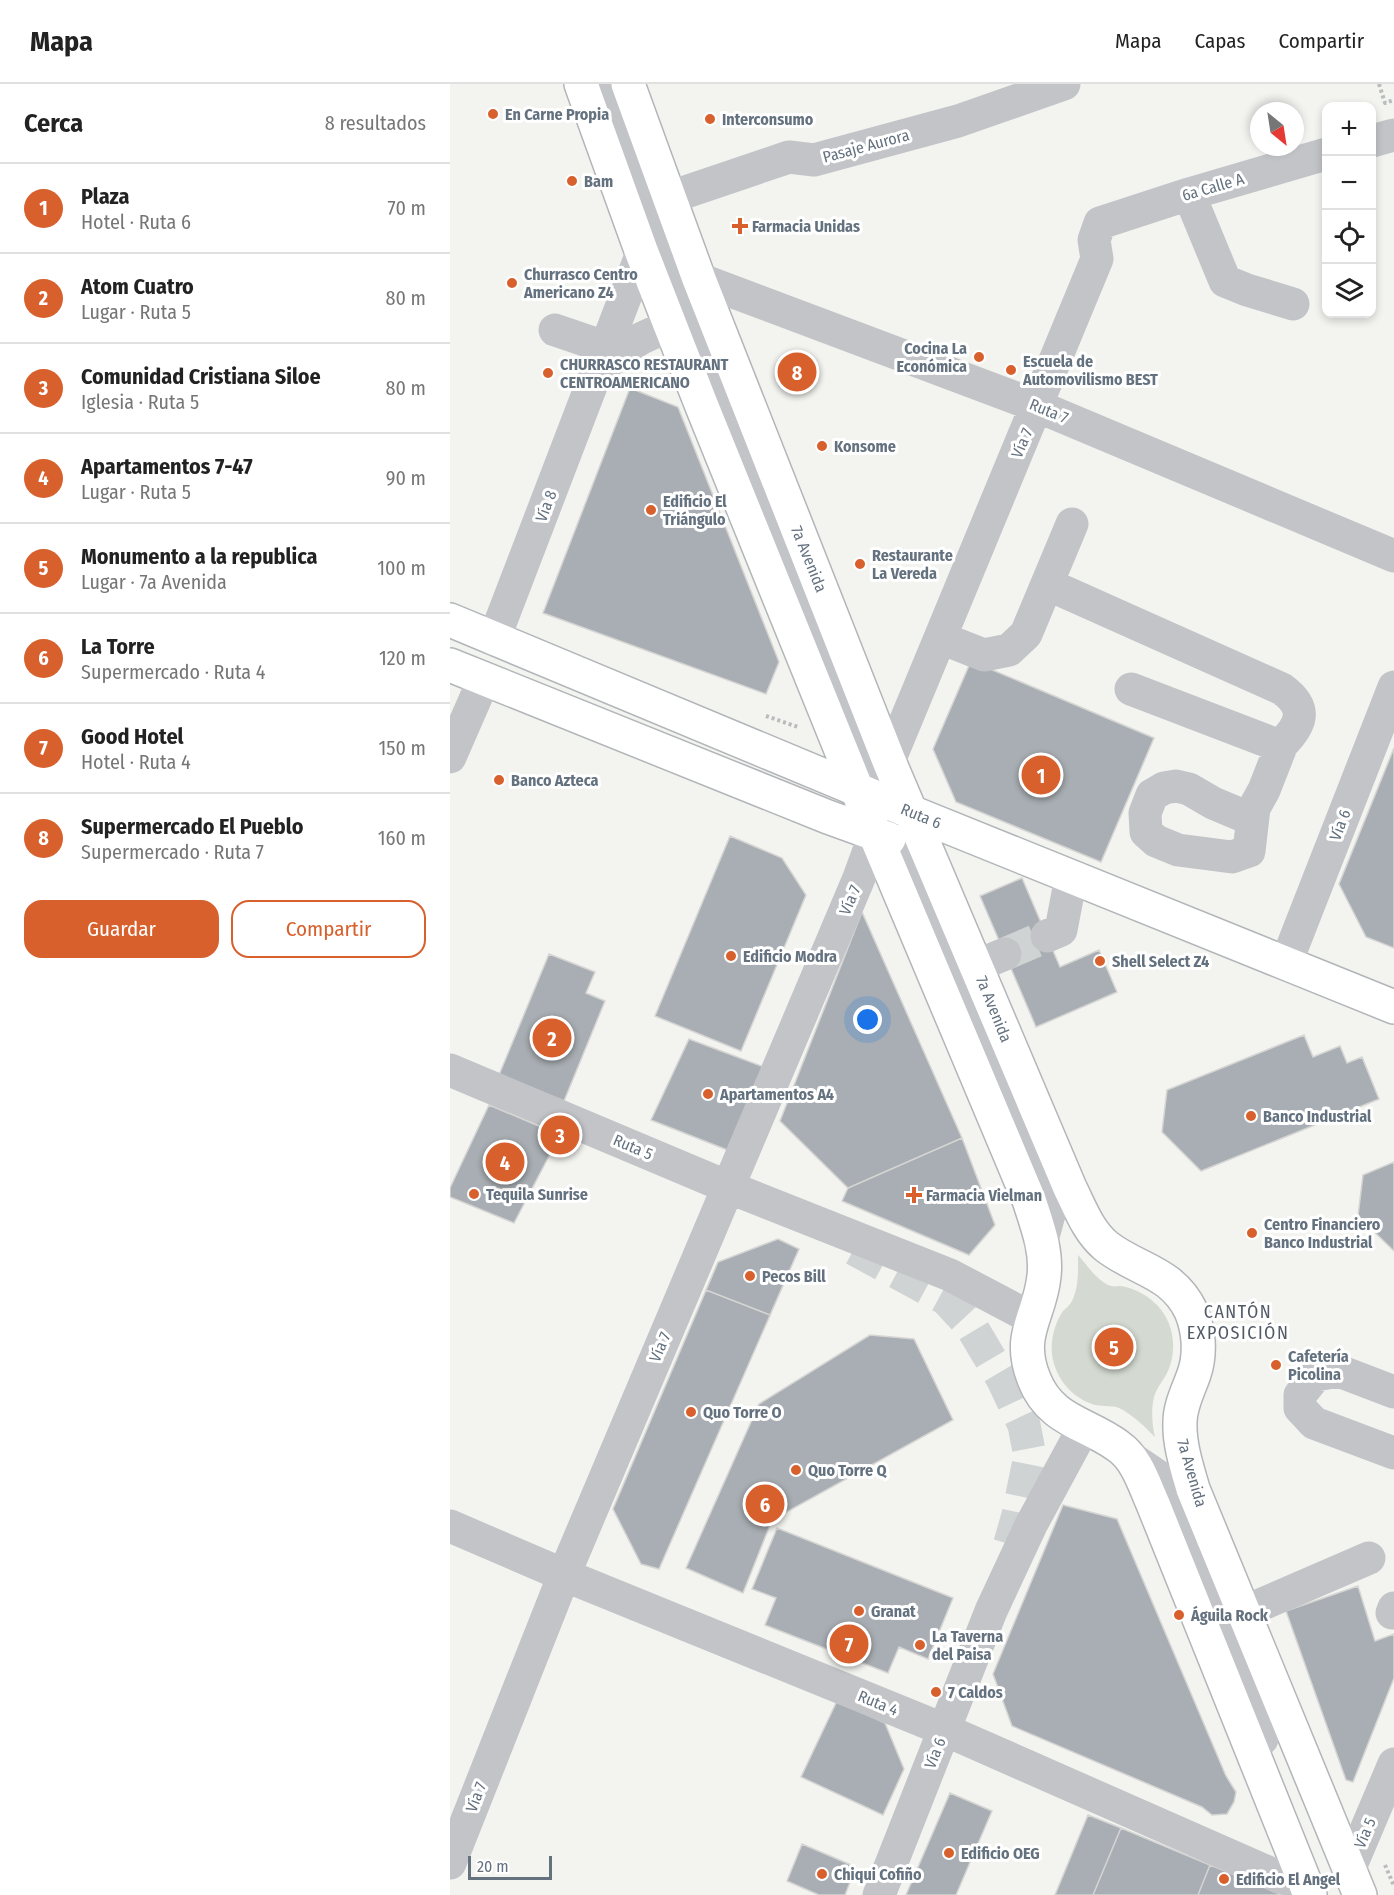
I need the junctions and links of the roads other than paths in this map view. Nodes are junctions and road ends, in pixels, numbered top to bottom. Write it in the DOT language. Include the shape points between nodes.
graph roads {
  1 [pos="581,84"];
  2 [pos="603,84"];
  3 [pos="628,84"];
  4 [pos="1064,84"];
  5 [pos="1394,135"];
  6 [pos="1376,140"];
  7 [pos="1322,155"];
  8 [pos="1189,194"];
  9 [pos="668,198"];
  10 [pos="1100,223"];
  11 [pos="642,253"];
  12 [pos="699,279"];
  13 [pos="1293,304"];
  14 [pos="670,327"];
  15 [pos="555,330"];
  16 [pos="601,360"];
  17 [pos="1037,406"];
  18 [pos="1072,524"];
  19 [pos="1394,556"];
  20 [pos="1047,584"];
  21 [pos="450,620"];
  22 [pos="941,638"];
  23 [pos="494,639"];
  24 [pos="450,665"];
  25 [pos="484,679"];
  26 [pos="1394,687"];
  27 [pos="1131,689"];
  28 [pos="1282,744"];
  29 [pos="450,757"];
  30 [pos="889,761"];
  31 [pos="885,801"];
  32 [pos="1251,819"];
  33 [pos="903,845"];
  34 [pos="1071,877"];
  35 [pos="1047,936"];
  36 [pos="1286,963"];
  37 [pos="1394,1007"];
  38 [pos="450,1070"];
  39 [pos="728,1187"];
  40 [pos="1049,1195"];
  41 [pos="817,1222"];
  42 [pos="1089,1225"];
  43 [pos="1041,1244"];
  44 [pos="845,1245"];
  45 [pos="1032,1316"];
  46 [pos="1394,1392"];
  47 [pos="1084,1427"];
  48 [pos="1181,1436"];
  49 [pos="1393,1448"];
  50 [pos="1131,1458"];
  51 [pos="1172,1498"];
  52 [pos="450,1526"];
  53 [pos="1369,1558"];
  54 [pos="564,1575"];
  55 [pos="1244,1612"];
  56 [pos="945,1730"];
  57 [pos="1394,1764"];
  58 [pos="450,1863"];
  59 [pos="1355,1882"];
  60 [pos="1312,1891"];
  61 [pos="879,1895"];
  1 -- 11 [label="main road, 7a Avenida"];
  2 -- 31 [label="street" via="672,272"];
  3 -- 9 [label="main road, 7a Avenida"];
  4 -- 9 [label="street, Pasaje Aurora" via="958,122 814,160 789,157"];
  5 -- 6 [label="street"];
  7 -- 8 [label="street, 6a Calle A"];
  8 -- 10 [label="street, 6a Calle A"];
  8 -- 13 [label="street" via="1225,281"];
  9 -- 12 [label="main road, 7a Avenida"];
  10 -- 17 [label="street, Vía 7" via="1094,240 1097,259"];
  11 -- 14 [label="main road, 7a Avenida"];
  11 -- 16 [label="street, Vía 8"];
  12 -- 17 [label="street, Ruta 7"];
  12 -- 30 [label="main road, 7a Avenida"];
  14 -- 16 [label="street, Vía 8" via="643,336"];
  14 -- 31 [label="main road, 7a Avenida"];
  15 -- 16 [label="street"];
  16 -- 23 [label="street, Vía 8"];
  17 -- 19 [label="street, Ruta 7"];
  17 -- 22 [label="street, Vía 7"];
  18 -- 20 [label="street"];
  20 -- 22 [label="street" via="1026,634 1009,650 984,655"];
  20 -- 28 [label="street" via="1282,688 1294,697 1300,722"];
  21 -- 23 [label="main road, Ruta 6"];
  22 -- 30 [label="street, Vía 7"];
  23 -- 31 [label="main road, Ruta 6"];
  24 -- 25 [label="main road"];
  25 -- 29 [label="street"];
  25 -- 33 [label="main road"];
  26 -- 36 [label="street, Vía 6"];
  27 -- 28 [label="street"];
  28 -- 32 [label="street"];
  30 -- 31 [label="main road, 7a Avenida"];
  31 -- 33 [label="main road, 7a Avenida"];
  31 -- 33 [label="main road, 7a Avenida"];
  31 -- 34 [label="main road, Ruta 6"];
  33 -- 39 [label="street, Vía 7" via="859,878"];
  33 -- 40 [label="street"];
  33 -- 42 [label="main road, 7a Avenida" via="991,960 1070,1188"];
  33 -- 43 [label="main road, 7a Avenida" via="1029,1200"];
  34 -- 35 [label="street" via="1061,930"];
  34 -- 36 [label="main road, Ruta 6"];
  36 -- 37 [label="main road, Ruta 6"];
  38 -- 39 [label="street, Ruta 5"];
  39 -- 41 [label="street, Ruta 5"];
  39 -- 54 [label="street, Vía 7"];
  40 -- 42 [label="street" via="1071,1216"];
  40 -- 43 [label="street" via="1050,1211"];
  41 -- 44 [label="street, Ruta 5"];
  41 -- 45 [label="street, Ruta 5" via="950,1275"];
  42 -- 48 [label="main road, 7a Avenida" via="1112,1250 1160,1275 1174,1287 1191,1312 1198,1344 1197,1362 1183,1404"];
  43 -- 45 [label="main road, 7a Avenida" via="1044,1275"];
  45 -- 47 [label="main road, 7a Avenida" via="1027,1351 1034,1381 1050,1405"];
  46 -- 49 [label="street" via="1339,1371 1316,1375 1300,1395 1300,1408 1314,1423"];
  47 -- 50 [label="main road, 7a Avenida"];
  47 -- 56 [label="street, Vía 6" via="995,1598"];
  48 -- 51 [label="street" via="1171,1468"];
  48 -- 55 [label="main road, 7a Avenida" via="1193,1489"];
  50 -- 51 [label="street" via="1156,1475"];
  50 -- 60 [label="main road, 7a Avenida"];
  51 -- 60 [label="street" via="1230,1640"];
  52 -- 54 [label="street, Ruta 4"];
  53 -- 55 [label="street"];
  54 -- 56 [label="street, Ruta 4"];
  54 -- 58 [label="street, Vía 7"];
  55 -- 59 [label="main road, 7a Avenida"];
  56 -- 60 [label="street, Ruta 4"];
  56 -- 61 [label="street, Vía 6"];
  57 -- 59 [label="street, Vía 5"];
}
